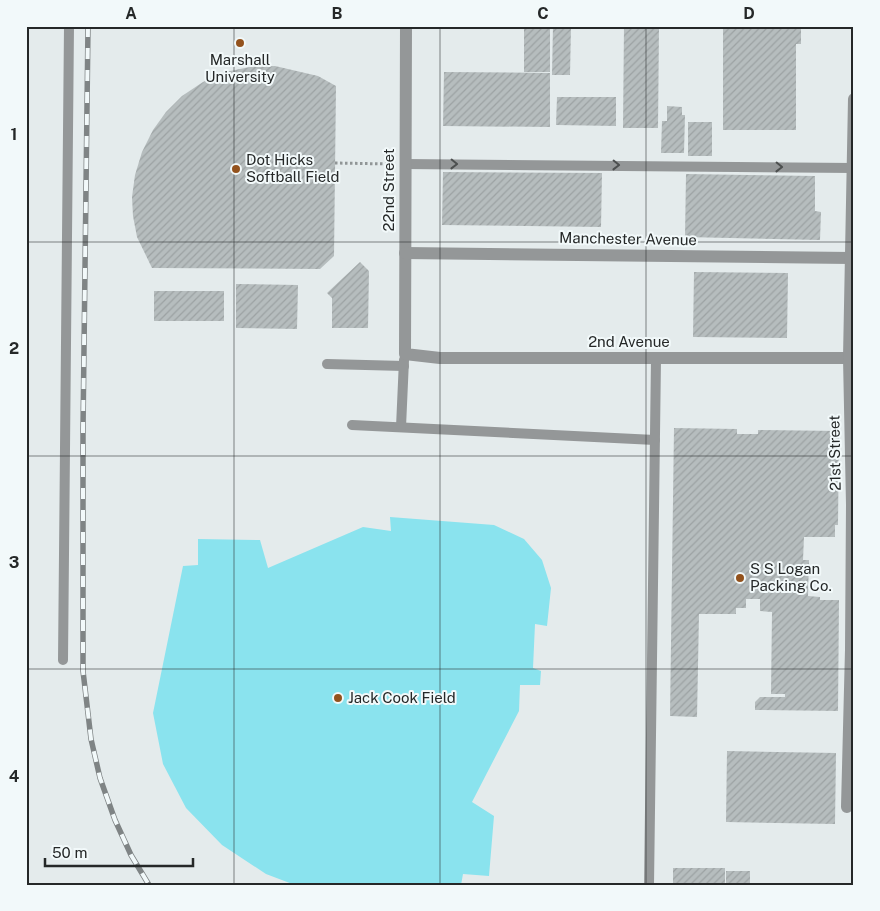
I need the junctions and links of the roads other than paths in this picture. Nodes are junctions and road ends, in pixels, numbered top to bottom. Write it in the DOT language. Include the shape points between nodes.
graph roads {
  1 [pos="69,26"];
  2 [pos="406,26"];
  3 [pos="854,99"];
  4 [pos="401,164"];
  5 [pos="853,168"];
  6 [pos="405,254"];
  7 [pos="851,258"];
  8 [pos="852,358"];
  9 [pos="656,359"];
  10 [pos="404,360"];
  11 [pos="327,364"];
  12 [pos="352,425"];
  13 [pos="401,426"];
  14 [pos="655,440"];
  15 [pos="852,639"];
  16 [pos="63,660"];
  17 [pos="851,755"];
  18 [pos="847,807"];
  19 [pos="649,885"];
  1 -- 16 [label="lane"];
  2 -- 4 [label="street, 22nd Street"];
  3 -- 5 [label="street, 21st Street"];
  4 -- 5 [label="lane, one-way"];
  4 -- 6 [label="street, 22nd Street"];
  5 -- 7 [label="street, 21st Street"];
  6 -- 7 [label="street, Manchester Avenue"];
  6 -- 10 [label="street, 22nd Street"];
  7 -- 8 [label="street, 21st Street"];
  8 -- 9 [label="street, 2nd Avenue"];
  8 -- 15 [label="street, 21st Street"];
  9 -- 10 [label="street, 2nd Avenue"];
  9 -- 14 [label="lane"];
  10 -- 11 [label="lane"];
  10 -- 13 [label="lane"];
  12 -- 13 [label="lane"];
  13 -- 14 [label="lane"];
  14 -- 19 [label="lane"];
  15 -- 17 [label="street, 21st Street"];
  17 -- 18 [label="street, 21st Street"];
}
